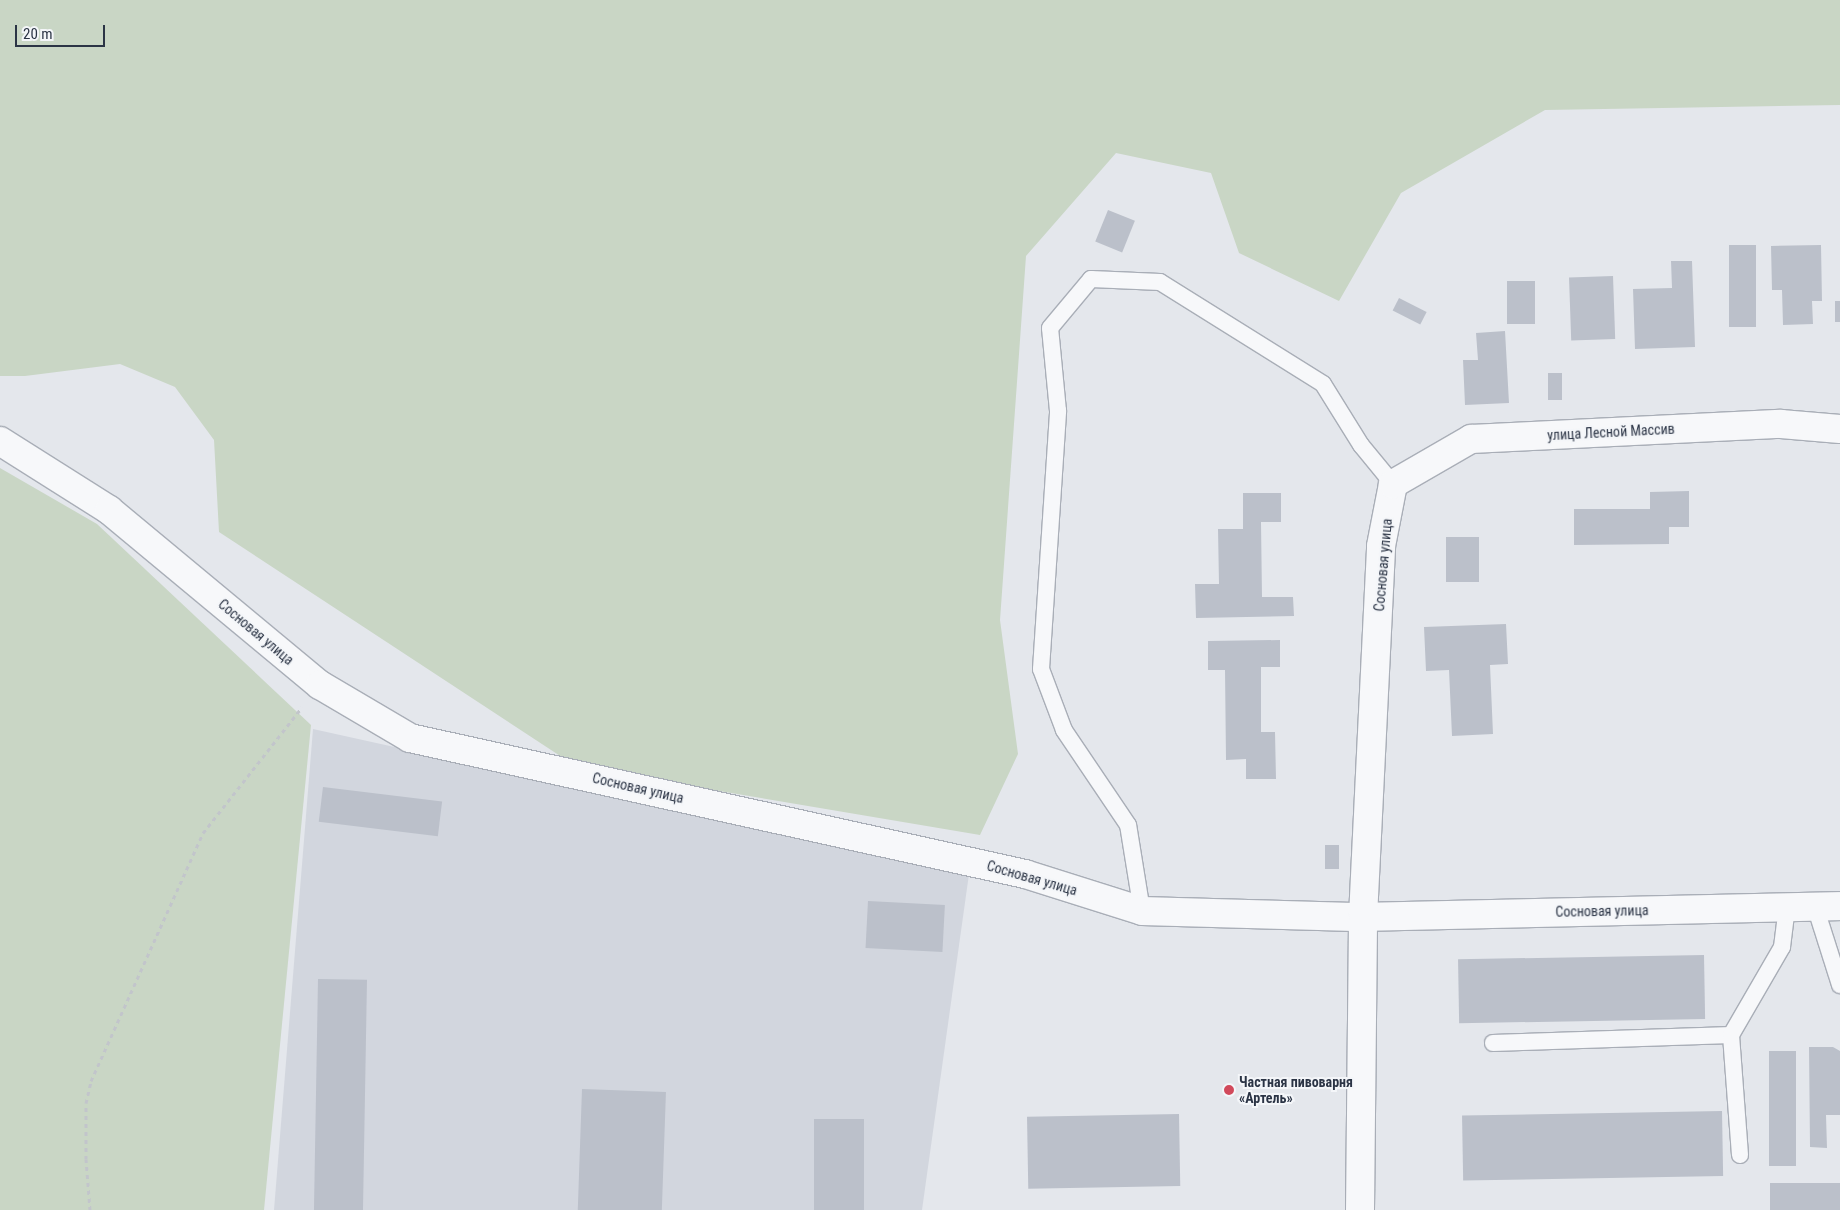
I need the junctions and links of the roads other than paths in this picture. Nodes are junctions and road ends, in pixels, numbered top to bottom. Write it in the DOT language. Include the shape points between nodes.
graph roads {
  1 [pos="1840,429"];
  2 [pos="0,441"];
  3 [pos="1393,484"];
  4 [pos="1828,906"];
  5 [pos="1787,907"];
  6 [pos="1142,911"];
  7 [pos="1363,917"];
  8 [pos="1840,985"];
  9 [pos="1731,1035"];
  10 [pos="1493,1043"];
  11 [pos="1740,1155"];
  12 [pos="1360,1210"];
  1 -- 3 [label="street, улица Лесной Массив" via="1781,424 1471,439"];
  2 -- 6 [label="street, Сосновая улица" via="109,510 320,685 410,738 1025,874"];
  3 -- 6 [label="lane" via="1361,445 1323,384 1160,282 1091,279 1050,328 1058,411 1041,669 1064,730 1128,825"];
  3 -- 7 [label="street, Сосновая улица" via="1381,546"];
  4 -- 5 [label="street, Сосновая улица"];
  4 -- 8 [label="lane"];
  5 -- 7 [label="street, Сосновая улица"];
  5 -- 9 [label="lane" via="1782,947"];
  6 -- 7 [label="street, Сосновая улица"];
  7 -- 12 [label="street, Сосновая улица"];
  9 -- 10 [label="lane"];
  9 -- 11 [label="lane"];
}
